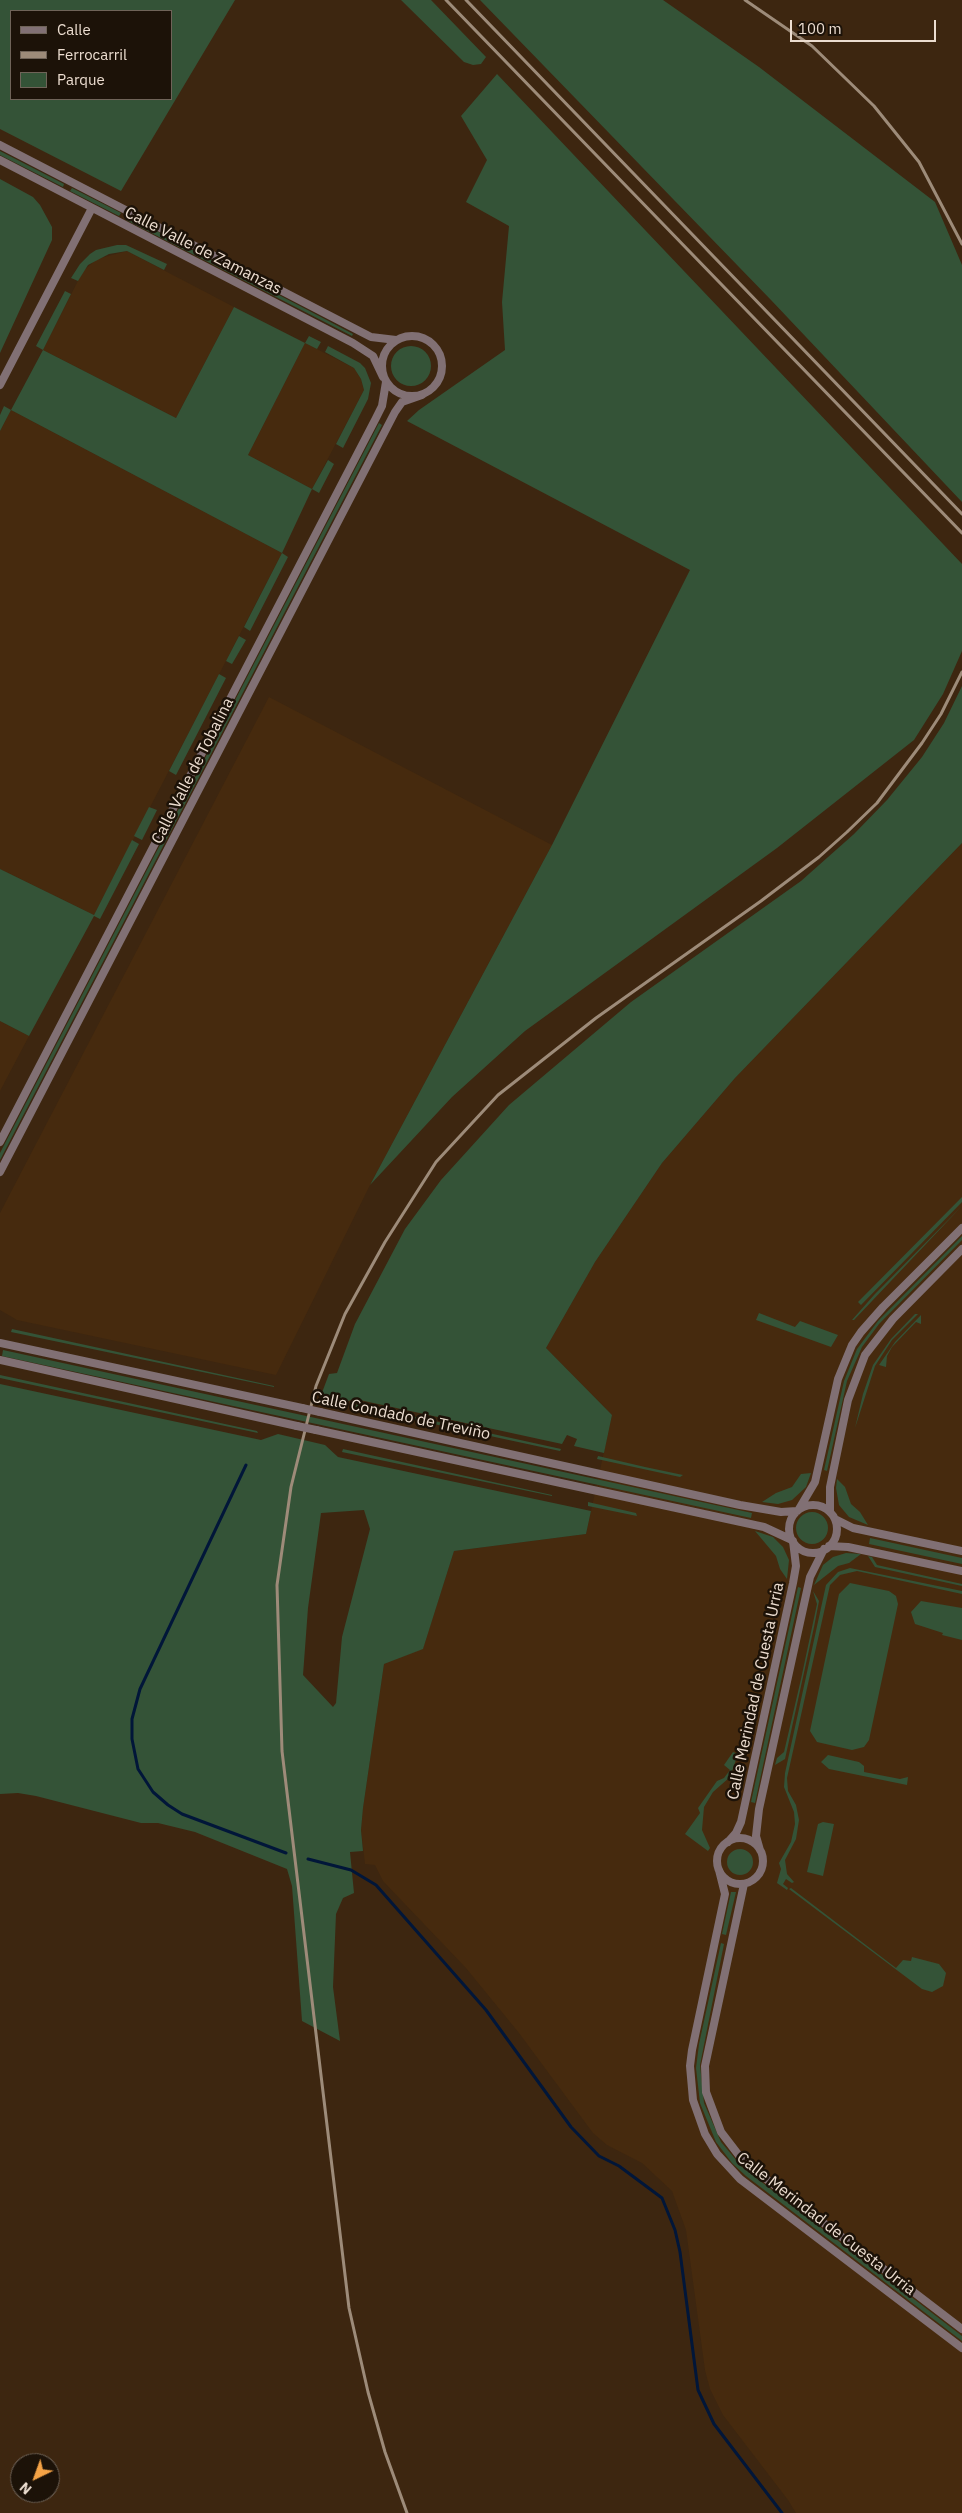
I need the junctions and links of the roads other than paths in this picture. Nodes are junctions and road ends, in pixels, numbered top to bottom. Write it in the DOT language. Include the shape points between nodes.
graph roads {
  1 [pos="0,145"];
  2 [pos="0,160"];
  3 [pos="92,208"];
  4 [pos="396,340"];
  5 [pos="385,379"];
  6 [pos="0,385"];
  7 [pos="422,395"];
  8 [pos="0,1142"];
  9 [pos="0,1172"];
  10 [pos="962,1228"];
  11 [pos="962,1249"];
  12 [pos="0,1343"];
  13 [pos="0,1360"];
  14 [pos="798,1510"];
  15 [pos="832,1515"];
  16 [pos="792,1540"];
  17 [pos="827,1548"];
  18 [pos="962,1551"];
  19 [pos="962,1571"];
  20 [pos="728,1842"];
  21 [pos="760,1850"];
  22 [pos="719,1870"];
  23 [pos="744,1884"];
  24 [pos="962,2329"];
  25 [pos="962,2348"];
  1 -- 4 [label="street, Calle Valle de Zamanzas" via="371,337"];
  2 -- 3 [label="street, Calle Valle de Zamanzas"];
  3 -- 5 [label="street, Calle Valle de Zamanzas" via="358,346 373,356"];
  3 -- 6 [label="street"];
  4 -- 5 [label="street" via="383,357"];
  4 -- 7 [label="street" via="418,336 431,342 438,352 441,374 434,387"];
  5 -- 7 [label="street" via="390,387 405,396"];
  5 -- 8 [label="street, Calle Valle de Tobalina" via="382,406 376,418"];
  7 -- 9 [label="street, Calle Valle de Tobalina" via="402,402 395,412"];
  10 -- 14 [label="street" via="882,1307 852,1345 838,1378 815,1482"];
  11 -- 15 [label="street" via="884,1328 859,1365 832,1475"];
  12 -- 14 [label="street, Calle Condado de Treviño, bridge" via="748,1506 781,1512"];
  13 -- 16 [label="street, Calle Condado de Treviño, bridge" via="764,1527"];
  14 -- 15 [label="street" via="816,1505"];
  14 -- 16 [label="street" via="789,1526"];
  15 -- 17 [label="street" via="837,1532"];
  15 -- 18 [label="street" via="853,1528"];
  16 -- 17 [label="street" via="806,1552"];
  16 -- 20 [label="street, Calle Merindad de Cuesta Urria" via="796,1566 794,1583 741,1822"];
  17 -- 19 [label="street" via="848,1547"];
  17 -- 21 [label="street, Calle Merindad de Cuesta Urria" via="810,1577 760,1809 756,1836"];
  20 -- 21 [label="street" via="744,1839 753,1842"];
  20 -- 22 [label="street" via="719,1852"];
  21 -- 23 [label="street" via="763,1864 760,1874"];
  22 -- 23 [label="street" via="729,1882"];
  22 -- 25 [label="street, Calle Merindad de Cuesta Urria" via="725,1894 690,2066 693,2100 705,2134 717,2154 740,2179"];
  23 -- 24 [label="street, Calle Merindad de Cuesta Urria" via="705,2066 706,2092 721,2132 751,2167"];
}
